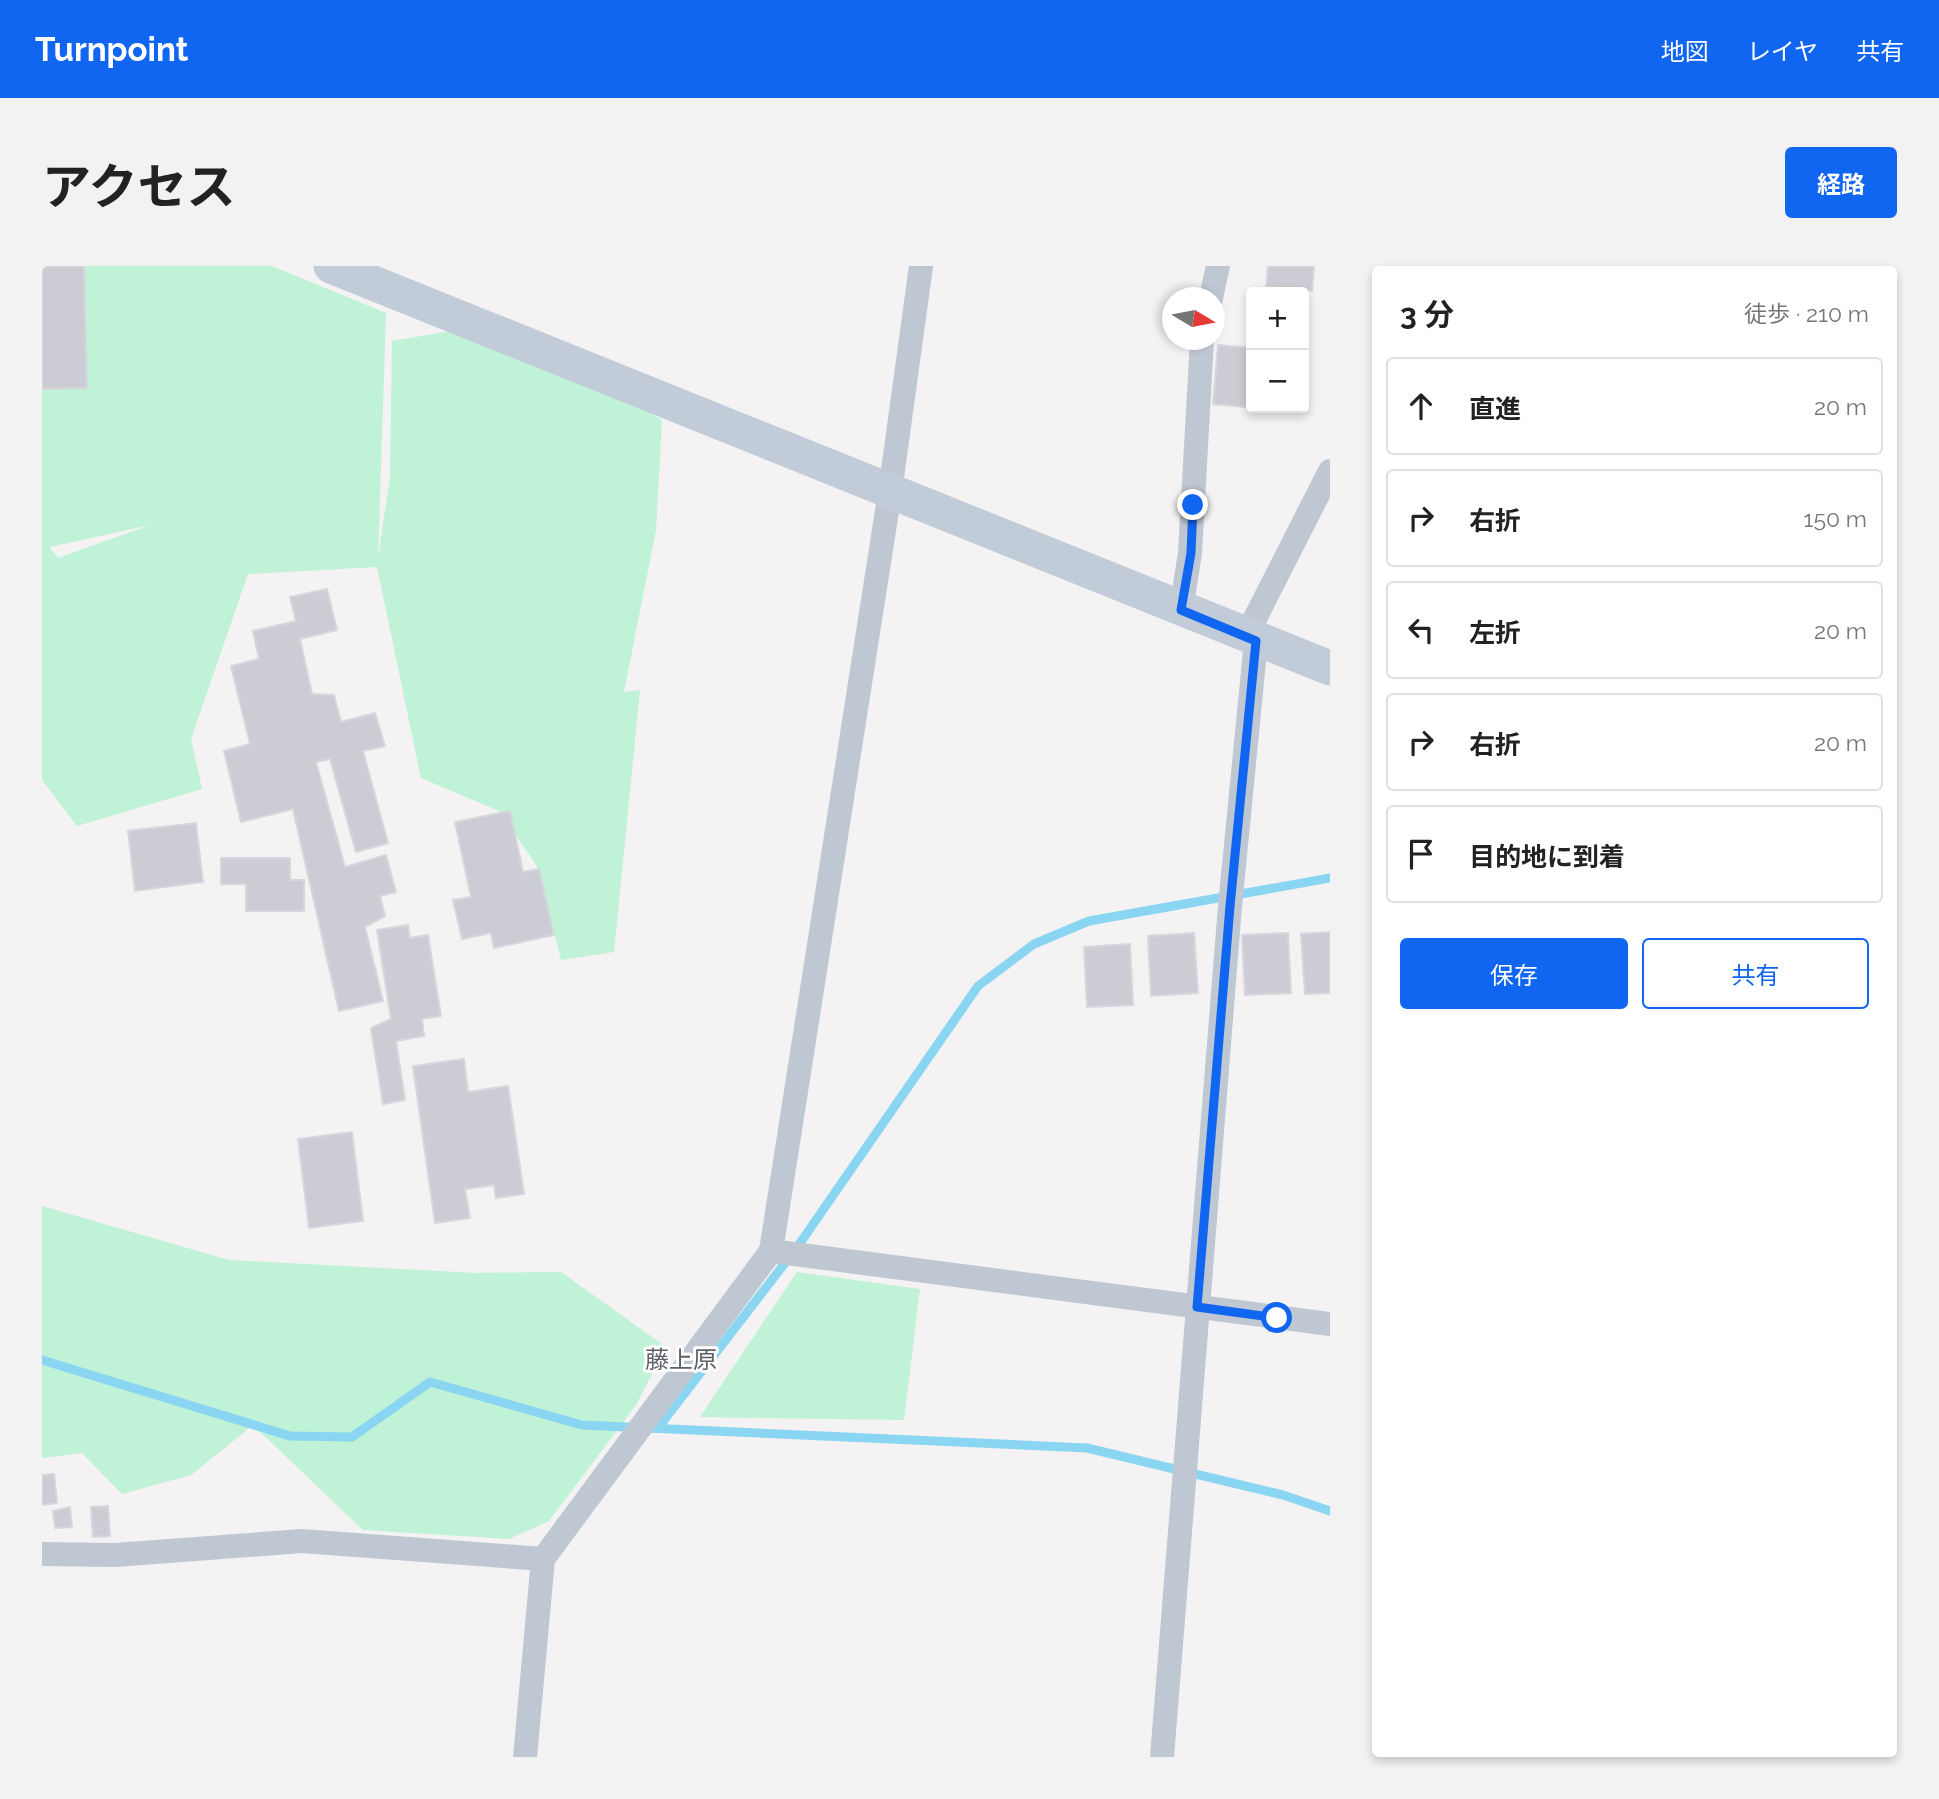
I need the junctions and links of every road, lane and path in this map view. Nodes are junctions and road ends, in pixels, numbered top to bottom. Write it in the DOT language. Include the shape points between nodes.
graph roads {
  1 [pos="331,266"];
  2 [pos="921,266"];
  3 [pos="1218,266"];
  4 [pos="1213,287"];
  5 [pos="1201,350"];
  6 [pos="1330,471"];
  7 [pos="890,492"];
  8 [pos="1181,610"];
  9 [pos="1251,639"];
  10 [pos="1330,668"];
  11 [pos="771,1251"];
  12 [pos="1197,1307"];
  13 [pos="1330,1324"];
  14 [pos="42,1554"];
  15 [pos="543,1559"];
  16 [pos="526,1757"];
  17 [pos="1163,1757"];
  1 -- 7 [label="street"];
  2 -- 7 [label="street"];
  3 -- 4 [label="street"];
  5 -- 8 [label="street" via="1191,553"];
  6 -- 9 [label="street"];
  7 -- 8 [label="street"];
  7 -- 11 [label="street"];
  8 -- 9 [label="street"];
  9 -- 10 [label="street"];
  9 -- 12 [label="street"];
  11 -- 12 [label="street"];
  11 -- 15 [label="street"];
  12 -- 13 [label="street"];
  12 -- 17 [label="street"];
  14 -- 15 [label="street" via="115,1555 302,1541"];
  15 -- 16 [label="street"];
}
